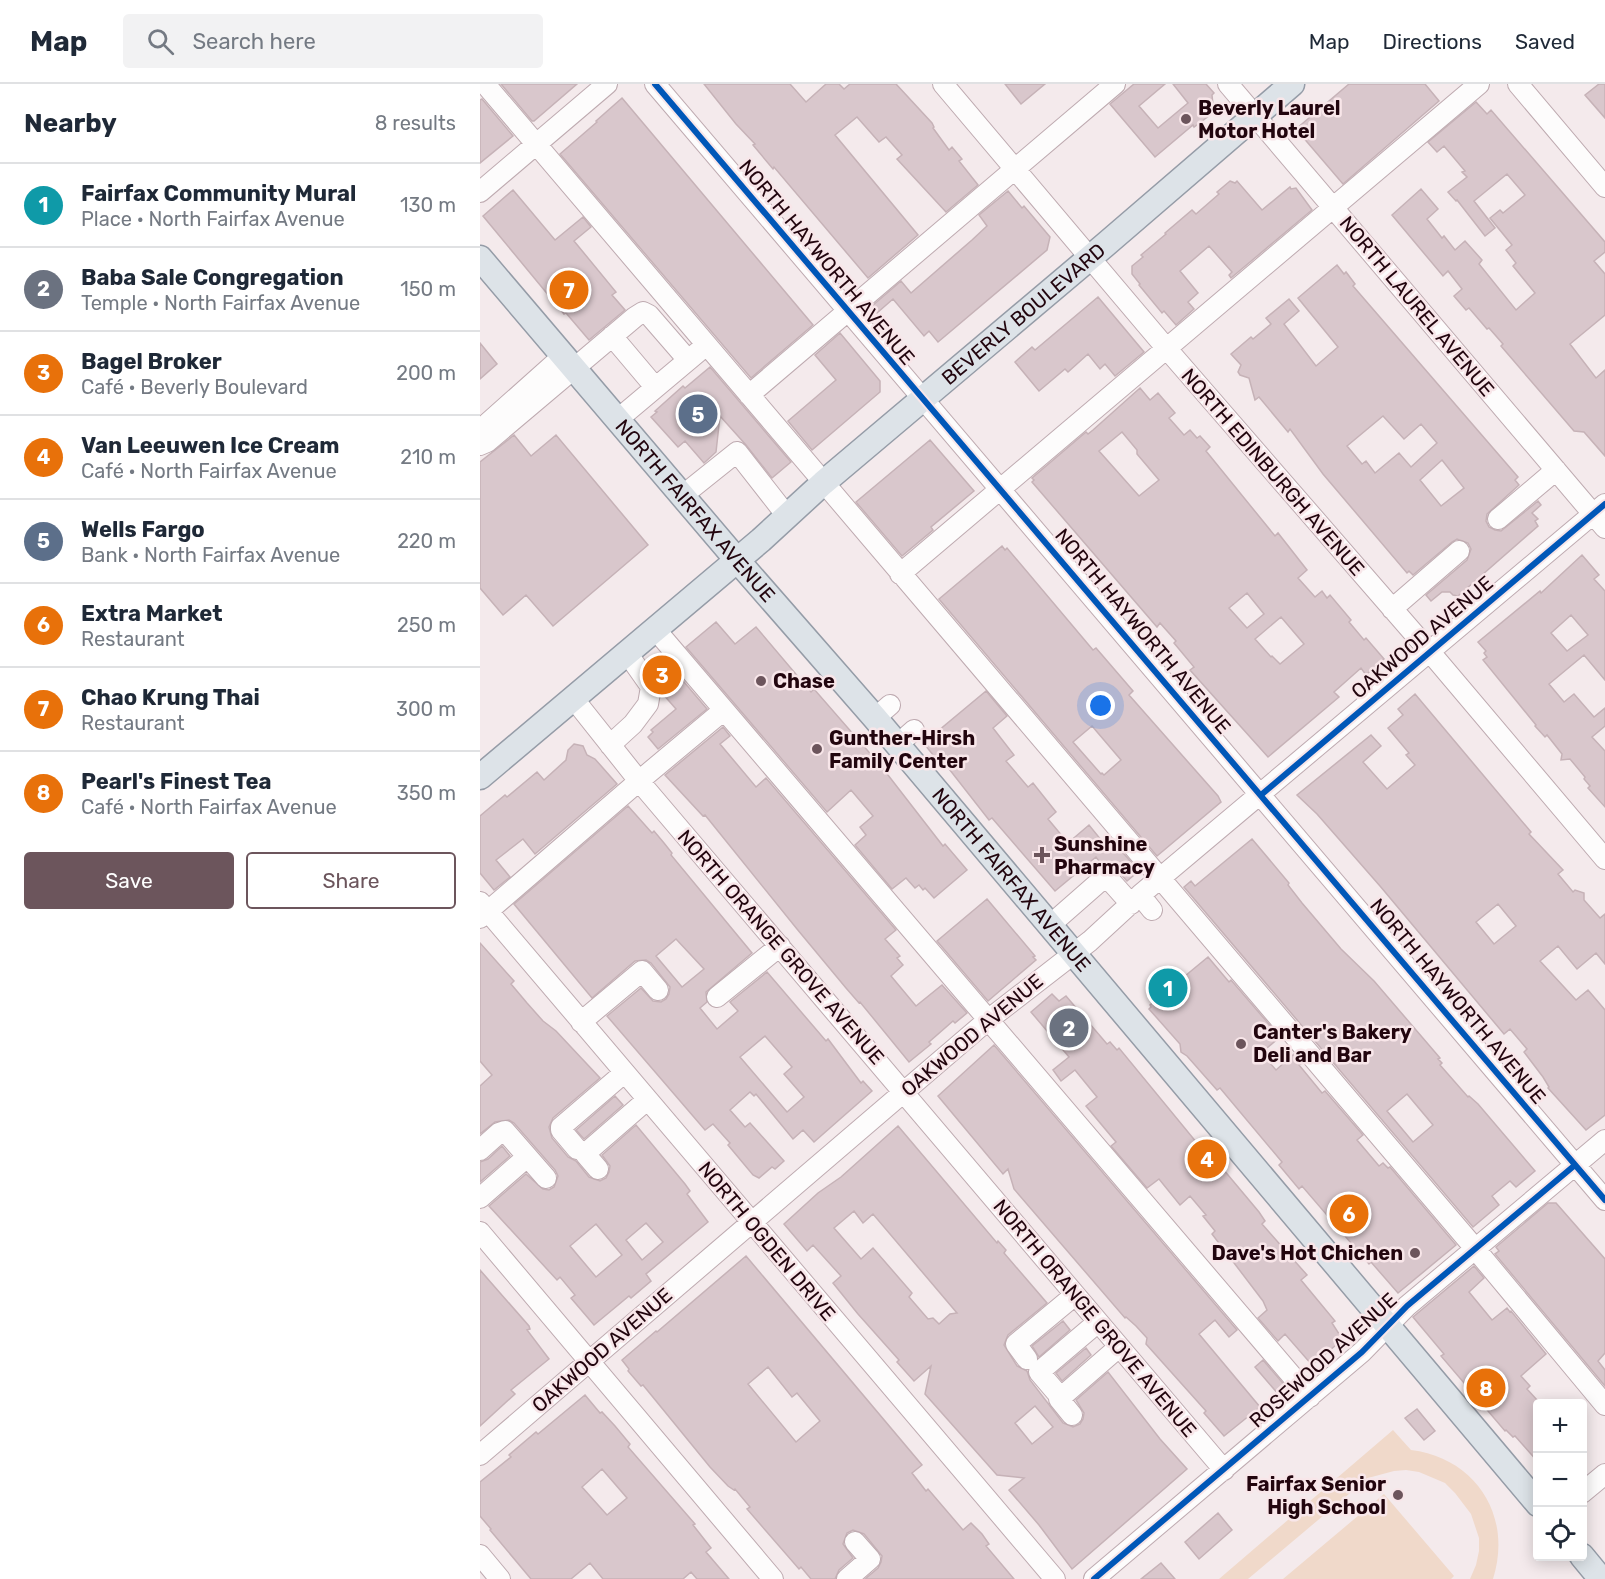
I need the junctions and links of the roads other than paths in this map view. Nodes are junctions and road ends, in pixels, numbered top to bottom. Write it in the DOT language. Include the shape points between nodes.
graph roads {
  1 [pos="485,84"];
  2 [pos="606,84"];
  3 [pos="655,84"];
  4 [pos="943,84"];
  5 [pos="1115,84"];
  6 [pos="1228,84"];
  7 [pos="1292,84"];
  8 [pos="1479,84"];
  9 [pos="1518,84"];
  10 [pos="1255,116"];
  11 [pos="536,144"];
  12 [pos="1015,169"];
  13 [pos="1605,187"];
  14 [pos="480,192"];
  15 [pos="1333,207"];
  16 [pos="1090,257"];
  17 [pos="480,258"];
  18 [pos="848,311"];
  19 [pos="612,336"];
  20 [pos="706,345"];
  21 [pos="1167,349"];
  22 [pos="688,360"];
  23 [pos="568,362"];
  24 [pos="655,387"];
  25 [pos="749,395"];
  26 [pos="922,398"];
  27 [pos="617,420"];
  28 [pos="480,430"];
  29 [pos="480,445"];
  30 [pos="1556,470"];
  31 [pos="823,483"];
  32 [pos="1001,490"];
  33 [pos="682,496"];
  34 [pos="1601,515"];
  35 [pos="787,516"];
  36 [pos="1498,519"];
  37 [pos="1459,551"];
  38 [pos="737,560"];
  39 [pos="900,574"];
  40 [pos="1392,609"];
  41 [pos="655,629"];
  42 [pos="1430,652"];
  43 [pos="627,653"];
  44 [pos="573,698"];
  45 [pos="724,710"];
  46 [pos="610,745"];
  47 [pos="480,777"];
  48 [pos="639,781"];
  49 [pos="1261,795"];
  50 [pos="1605,859"];
  51 [pos="1161,879"];
  52 [pos="1141,903"];
  53 [pos="483,910"];
  54 [pos="1049,926"];
  55 [pos="780,946"];
  56 [pos="1072,954"];
  57 [pos="658,990"];
  58 [pos="717,997"];
  59 [pos="988,1020"];
  60 [pos="581,1022"];
  61 [pos="624,1073"];
  62 [pos="905,1092"];
  63 [pos="647,1100"];
  64 [pos="1605,1140"];
  65 [pos="577,1149"];
  66 [pos="480,1150"];
  67 [pos="527,1157"];
  68 [pos="1575,1165"];
  69 [pos="598,1169"];
  70 [pos="546,1178"];
  71 [pos="480,1198"];
  72 [pos="1605,1200"];
  73 [pos="752,1223"];
  74 [pos="480,1232"];
  75 [pos="1476,1249"];
  76 [pos="1076,1295"];
  77 [pos="1098,1322"];
  78 [pos="1388,1325"];
  79 [pos="1119,1347"];
  80 [pos="1027,1359"];
  81 [pos="589,1361"];
  82 [pos="1056,1392"];
  83 [pos="1310,1397"];
  84 [pos="1605,1405"];
  85 [pos="1072,1415"];
  86 [pos="480,1455"];
  87 [pos="1224,1470"];
  88 [pos="1605,1474"];
  89 [pos="1587,1489"];
  90 [pos="1533,1498"];
  91 [pos="855,1542"];
  92 [pos="480,1555"];
  93 [pos="1585,1561"];
  94 [pos="500,1579"];
  95 [pos="773,1579"];
  96 [pos="847,1579"];
  97 [pos="1055,1579"];
  98 [pos="1094,1579"];
  99 [pos="1601,1579"];
  1 -- 11 [label="street"];
  2 -- 11 [label="street"];
  3 -- 18 [label="street, NORTH HAYWORTH AVENUE"];
  4 -- 12 [label="street, NORTH EDINBURGH AVENUE"];
  5 -- 12 [label="street"];
  6 -- 10 [label="street, NORTH LAUREL AVENUE"];
  7 -- 10 [label="main road, BEVERLY BOULEVARD"];
  8 -- 15 [label="street"];
  9 -- 13 [label="street"];
  10 -- 15 [label="street, NORTH LAUREL AVENUE"];
  10 -- 16 [label="main road, BEVERLY BOULEVARD"];
  11 -- 14 [label="street"];
  11 -- 20 [label="street"];
  12 -- 16 [label="street, NORTH EDINBURGH AVENUE"];
  12 -- 18 [label="street"];
  15 -- 21 [label="street"];
  15 -- 30 [label="street, NORTH LAUREL AVENUE"];
  16 -- 21 [label="street, NORTH EDINBURGH AVENUE"];
  16 -- 26 [label="main road, BEVERLY BOULEVARD"];
  17 -- 23 [label="main road, NORTH FAIRFAX AVENUE"];
  18 -- 25 [label="street"];
  18 -- 26 [label="street, NORTH HAYWORTH AVENUE"];
  19 -- 22 [label="street" via="643,312"];
  19 -- 23 [label="street"];
  19 -- 24 [label="street"];
  20 -- 22 [label="street"];
  20 -- 25 [label="street"];
  21 -- 32 [label="street"];
  21 -- 40 [label="street, NORTH EDINBURGH AVENUE"];
  22 -- 24 [label="street"];
  23 -- 27 [label="main road, NORTH FAIRFAX AVENUE"];
  23 -- 28 [label="street"];
  23 -- 29 [label="street"];
  24 -- 27 [label="street"];
  25 -- 31 [label="street"];
  26 -- 31 [label="main road, BEVERLY BOULEVARD"];
  26 -- 32 [label="street, NORTH HAYWORTH AVENUE"];
  27 -- 33 [label="main road, NORTH FAIRFAX AVENUE"];
  30 -- 34 [label="street, NORTH LAUREL AVENUE"];
  30 -- 36 [label="street"];
  31 -- 35 [label="main road, BEVERLY BOULEVARD"];
  31 -- 39 [label="street"];
  32 -- 39 [label="street"];
  32 -- 49 [label="street, NORTH HAYWORTH AVENUE"];
  33 -- 35 [label="street" via="736,452"];
  33 -- 38 [label="main road, NORTH FAIRFAX AVENUE"];
  34 -- 42 [label="street, OAKWOOD AVENUE"];
  35 -- 38 [label="main road, BEVERLY BOULEVARD"];
  37 -- 40 [label="street"];
  38 -- 41 [label="main road, BEVERLY BOULEVARD"];
  38 -- 54 [label="main road, NORTH FAIRFAX AVENUE" via="883,712"];
  39 -- 51 [label="street"];
  40 -- 42 [label="street, NORTH EDINBURGH AVENUE"];
  41 -- 43 [label="main road, BEVERLY BOULEVARD"];
  41 -- 45 [label="street"];
  42 -- 49 [label="street, OAKWOOD AVENUE"];
  42 -- 50 [label="street, NORTH EDINBURGH AVENUE"];
  43 -- 44 [label="main road, BEVERLY BOULEVARD"];
  43 -- 46 [label="street" via="651,687 648,704"];
  44 -- 46 [label="street, NORTH ORANGE GROVE AVENUE"];
  44 -- 47 [label="main road, BEVERLY BOULEVARD"];
  45 -- 48 [label="street"];
  45 -- 59 [label="street"];
  46 -- 48 [label="street, NORTH ORANGE GROVE AVENUE"];
  48 -- 53 [label="street"];
  48 -- 55 [label="street, NORTH ORANGE GROVE AVENUE"];
  49 -- 51 [label="street, OAKWOOD AVENUE"];
  49 -- 68 [label="street, NORTH HAYWORTH AVENUE"];
  51 -- 52 [label="street, OAKWOOD AVENUE"];
  51 -- 75 [label="street"];
  52 -- 54 [label="street" via="1106,876"];
  52 -- 56 [label="street, OAKWOOD AVENUE" via="1115,930"];
  53 -- 60 [label="street, NORTH OGDEN DRIVE"];
  54 -- 56 [label="main road, NORTH FAIRFAX AVENUE"];
  55 -- 58 [label="street"];
  55 -- 62 [label="street, NORTH ORANGE GROVE AVENUE"];
  56 -- 59 [label="street, OAKWOOD AVENUE"];
  56 -- 78 [label="main road, NORTH FAIRFAX AVENUE"];
  57 -- 60 [label="street" via="642,971"];
  59 -- 62 [label="street, OAKWOOD AVENUE"];
  59 -- 83 [label="street"];
  60 -- 61 [label="street, NORTH OGDEN DRIVE"];
  61 -- 63 [label="street, NORTH OGDEN DRIVE"];
  61 -- 65 [label="street" via="561,1127"];
  62 -- 73 [label="street, OAKWOOD AVENUE"];
  62 -- 76 [label="street, NORTH ORANGE GROVE AVENUE"];
  63 -- 69 [label="street" via="587,1152"];
  63 -- 73 [label="street, NORTH OGDEN DRIVE"];
  64 -- 68 [label="street, ROSEWOOD AVENUE"];
  66 -- 67 [label="street" via="505,1131"];
  67 -- 70 [label="street"];
  67 -- 71 [label="street"];
  68 -- 72 [label="street, NORTH HAYWORTH AVENUE"];
  68 -- 75 [label="street, ROSEWOOD AVENUE"];
  73 -- 81 [label="street, OAKWOOD AVENUE"];
  73 -- 97 [label="street, NORTH OGDEN DRIVE"];
  74 -- 81 [label="street"];
  75 -- 78 [label="street, ROSEWOOD AVENUE"];
  75 -- 84 [label="street"];
  76 -- 77 [label="street, NORTH ORANGE GROVE AVENUE"];
  76 -- 80 [label="street" via="1016,1344"];
  77 -- 79 [label="street, NORTH ORANGE GROVE AVENUE"];
  77 -- 82 [label="street" via="1039,1372"];
  78 -- 83 [label="street, ROSEWOOD AVENUE"];
  78 -- 90 [label="main road, NORTH FAIRFAX AVENUE"];
  79 -- 85 [label="street" via="1059,1399"];
  79 -- 87 [label="street, NORTH ORANGE GROVE AVENUE"];
  81 -- 86 [label="street, OAKWOOD AVENUE"];
  81 -- 95 [label="street"];
  83 -- 87 [label="street, ROSEWOOD AVENUE"];
  87 -- 98 [label="street, ROSEWOOD AVENUE"];
  88 -- 89 [label="street"];
  91 -- 96 [label="street" via="870,1559"];
  92 -- 94 [label="street"];
  93 -- 99 [label="main road"];
}
